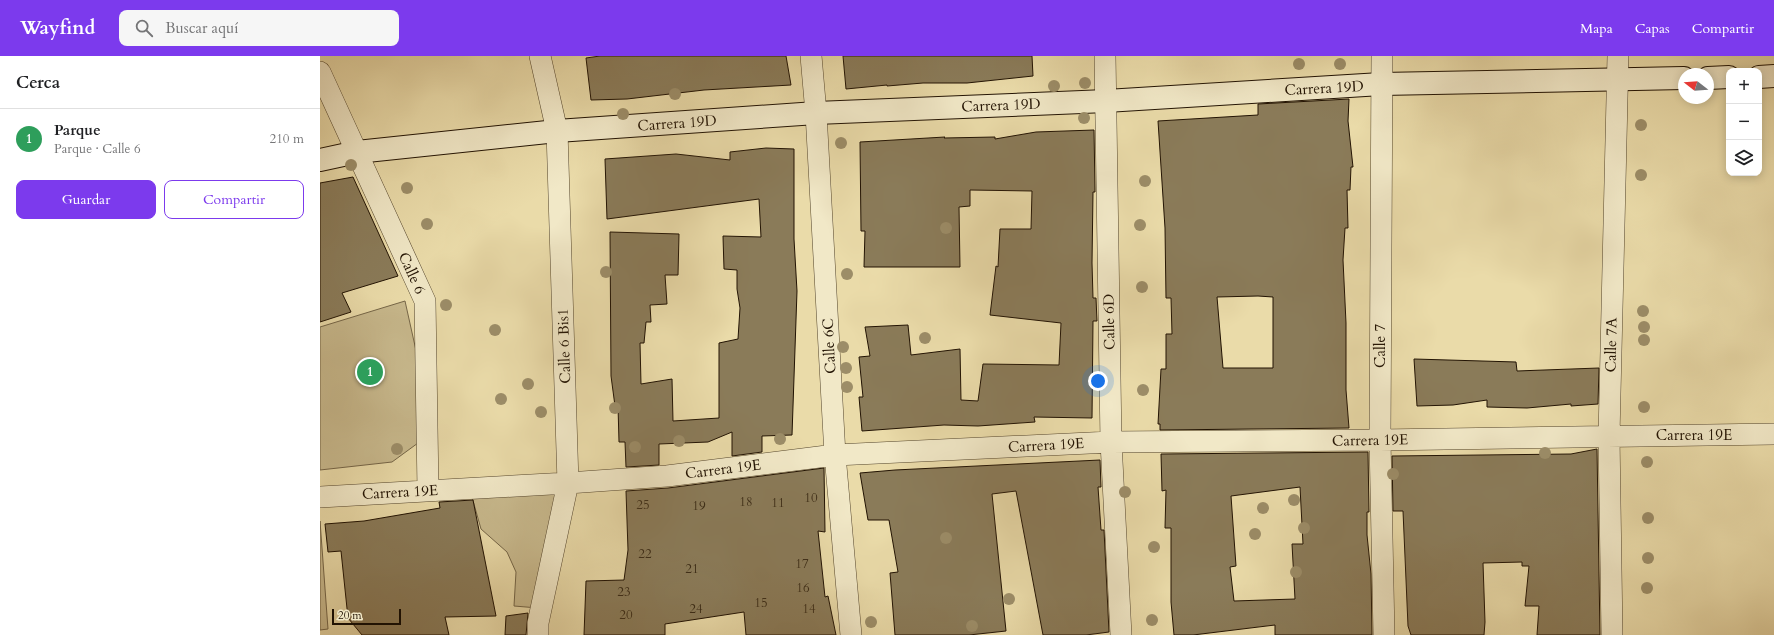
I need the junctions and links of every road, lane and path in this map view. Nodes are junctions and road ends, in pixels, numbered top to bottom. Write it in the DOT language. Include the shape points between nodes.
graph roads {
  1 [pos="540,56"];
  2 [pos="810,56"];
  3 [pos="1105,56"];
  4 [pos="1382,56"];
  5 [pos="1618,56"];
  6 [pos="320,72"];
  7 [pos="1774,76"];
  8 [pos="1726,77"];
  9 [pos="1762,77"];
  10 [pos="1678,78"];
  11 [pos="1714,78"];
  12 [pos="1618,80"];
  13 [pos="1381,84"];
  14 [pos="1106,101"];
  15 [pos="816,113"];
  16 [pos="558,131"];
  17 [pos="357,152"];
  18 [pos="320,160"];
  19 [pos="1774,434"];
  20 [pos="1609,436"];
  21 [pos="1380,440"];
  22 [pos="1111,442"];
  23 [pos="835,455"];
  24 [pos="568,483"];
  25 [pos="428,490"];
  26 [pos="320,497"];
  27 [pos="538,635"];
  28 [pos="851,635"];
  29 [pos="1120,635"];
  30 [pos="1384,635"];
  31 [pos="1612,635"];
  1 -- 16 [label="street, Calle 6 Bis1"];
  2 -- 15 [label="street, Calle 6C"];
  3 -- 14 [label="street, Calle 6D"];
  4 -- 13 [label="street, Calle 7"];
  5 -- 12 [label="street, Calle 7A"];
  6 -- 17 [label="street, Calle 6"];
  7 -- 9 [label="street"];
  8 -- 11 [label="street"];
  10 -- 12 [label="street, Carrera 19D"];
  12 -- 13 [label="street, Carrera 19D"];
  12 -- 20 [label="street, Calle 7A"];
  13 -- 14 [label="street, Carrera 19D"];
  13 -- 21 [label="street, Calle 7"];
  14 -- 15 [label="street, Carrera 19D"];
  14 -- 22 [label="street, Calle 6D"];
  15 -- 16 [label="street, Carrera 19D"];
  15 -- 23 [label="street, Calle 6C"];
  16 -- 17 [label="street, Carrera 19D"];
  16 -- 24 [label="street, Calle 6 Bis1"];
  17 -- 18 [label="street, Carrera 19D"];
  17 -- 25 [label="street, Calle 6" via="425,301"];
  19 -- 20 [label="street, Carrera 19E"];
  20 -- 21 [label="street, Carrera 19E"];
  20 -- 31 [label="street, Calle 7A"];
  21 -- 22 [label="street, Carrera 19E"];
  21 -- 30 [label="street, Calle 7"];
  22 -- 23 [label="street, Carrera 19E"];
  22 -- 29 [label="street, Calle 6D"];
  23 -- 24 [label="street, Carrera 19E" via="668,476"];
  23 -- 28 [label="street, Calle 6C"];
  24 -- 25 [label="street, Carrera 19E"];
  24 -- 27 [label="street, Calle 6 Bis1" via="538,623"];
  25 -- 26 [label="street, Carrera 19E"];
}
